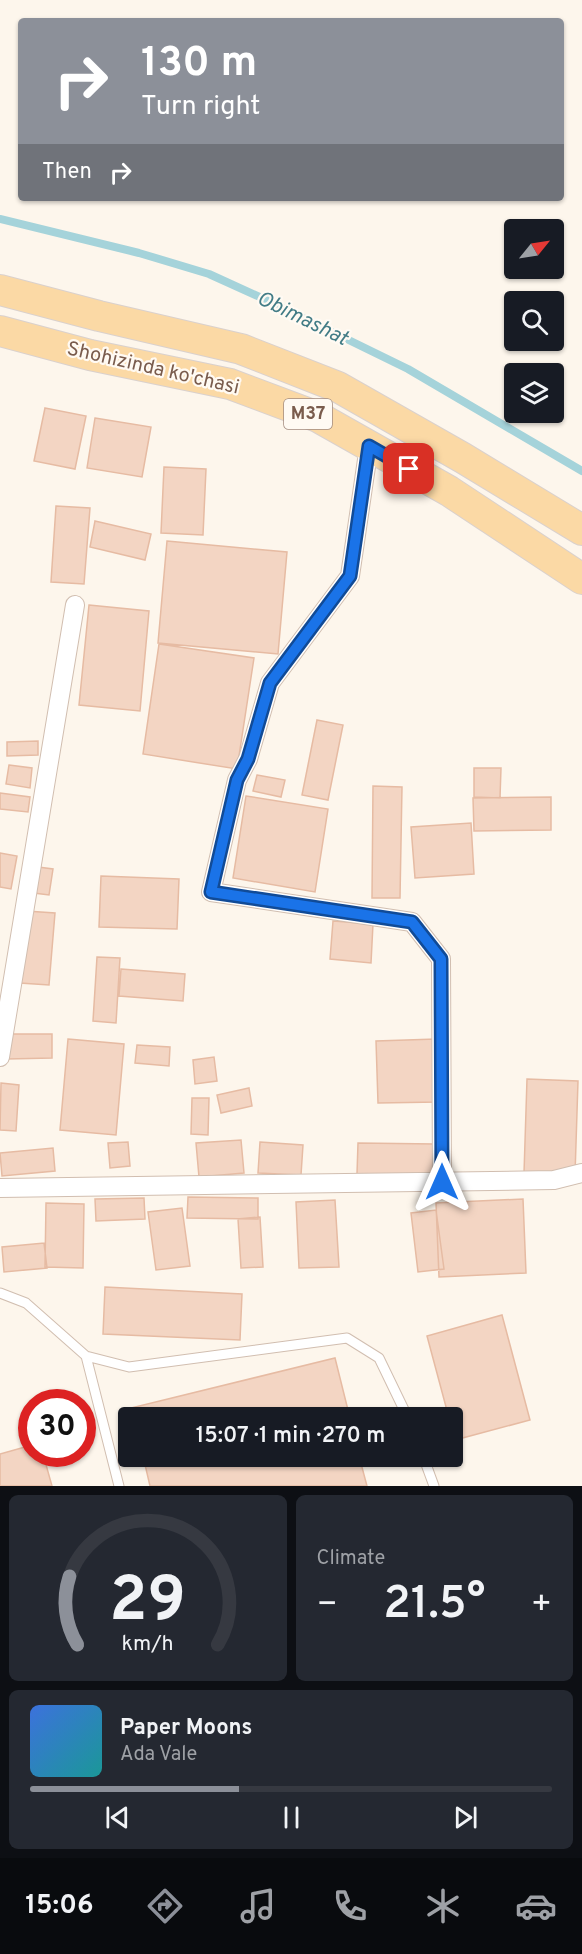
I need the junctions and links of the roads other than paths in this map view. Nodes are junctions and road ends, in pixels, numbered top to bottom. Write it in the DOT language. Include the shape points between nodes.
graph roads {
  1 [pos="0,290"];
  2 [pos="0,331"];
  3 [pos="369,446"];
  4 [pos="582,530"];
  5 [pos="582,579"];
  6 [pos="75,605"];
  7 [pos="0,1057"];
  8 [pos="582,1173"];
  9 [pos="442,1182"];
  10 [pos="0,1188"];
  11 [pos="0,1293"];
  12 [pos="86,1356"];
  13 [pos="403,1407"];
  14 [pos="427,1467"];
  15 [pos="119,1486"];
  16 [pos="434,1486"];
  1 -- 4 [label="main road, Shohizinda ko'chasi / M37" via="241,349 338,387"];
  2 -- 3 [label="main road, Shohizinda ko'chasi / M37" via="90,355 230,384 318,417"];
  3 -- 5 [label="main road, Shohizinda ko'chasi / M37" via="449,491"];
  3 -- 9 [label="street" via="350,576 270,683 248,759 237,780 211,892 412,922 441,959"];
  6 -- 7 [label="street"];
  8 -- 9 [label="street" via="554,1180"];
  9 -- 10 [label="street"];
  11 -- 12 [label="lane" via="26,1303"];
  12 -- 13 [label="lane" via="129,1367 346,1338 379,1358"];
  12 -- 15 [label="lane"];
  14 -- 16 [label="lane"];
}
